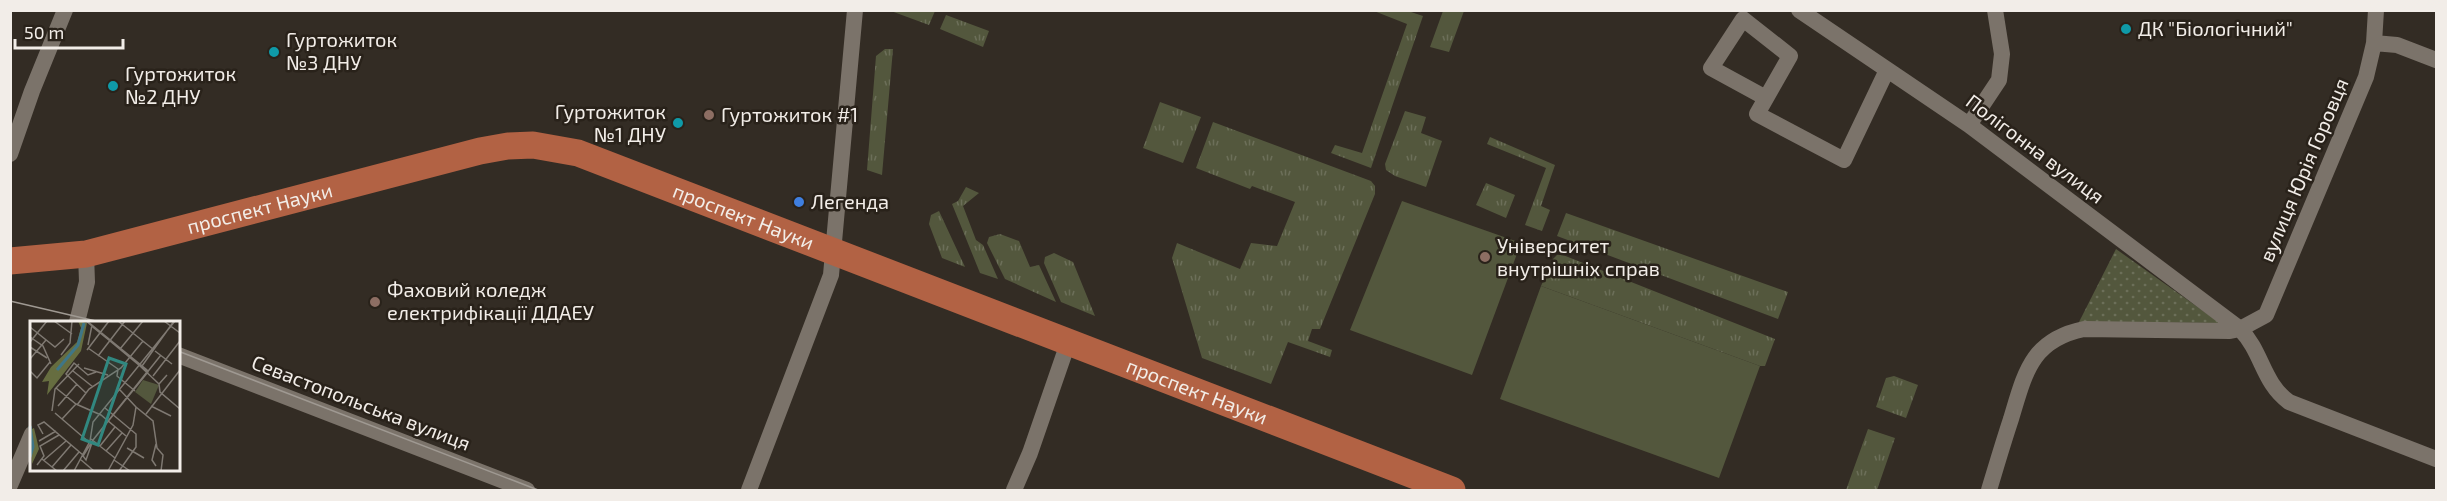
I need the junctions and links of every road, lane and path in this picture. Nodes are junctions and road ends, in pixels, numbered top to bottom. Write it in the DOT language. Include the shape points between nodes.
graph roads {
  1 [pos="65,10"];
  2 [pos="855,10"];
  3 [pos="1799,10"];
  4 [pos="1995,10"];
  5 [pos="2376,10"];
  6 [pos="2374,43"];
  7 [pos="2436,60"];
  8 [pos="1887,70"];
  9 [pos="1767,98"];
  10 [pos="1969,125"];
  11 [pos="10,154"];
  12 [pos="833,253"];
  13 [pos="86,254"];
  14 [pos="10,261"];
  15 [pos="80,321"];
  16 [pos="2240,329"];
  17 [pos="1068,343"];
  18 [pos="180,356"];
  19 [pos="30,439"];
  20 [pos="2436,459"];
  21 [pos="10,485"];
  22 [pos="527,490"];
  23 [pos="749,490"];
  24 [pos="1014,490"];
  25 [pos="1452,490"];
  26 [pos="1989,490"];
  1 -- 11 [label="street"];
  2 -- 12 [label="street"];
  3 -- 8 [label="street, Полігонна вулиця"];
  4 -- 10 [label="street" via="2002,54 1999,80"];
  5 -- 6 [label="street, вулиця Юрія Горовця"];
  6 -- 7 [label="street" via="2397,45"];
  6 -- 16 [label="street, вулиця Юрія Горовця" via="2366,77 2266,315"];
  8 -- 9 [label="street" via="1844,160 1757,114"];
  8 -- 10 [label="street, Полігонна вулиця"];
  9 -- 9 [label="street" via="1790,56 1743,20 1711,68"];
  10 -- 16 [label="street, Полігонна вулиця"];
  12 -- 13 [label="main road, проспект Науки" via="578,153 521,145 439,161"];
  12 -- 17 [label="main road, проспект Науки"];
  12 -- 23 [label="street" via="825,294"];
  13 -- 14 [label="main road, проспект Науки"];
  13 -- 15 [label="street" via="87,282"];
  16 -- 20 [label="street, Полігонна вулиця" via="2252,341 2276,392 2289,402"];
  16 -- 26 [label="street" via="2211,333 2084,329 2063,333 2040,350 2027,368"];
  17 -- 24 [label="street"];
  17 -- 25 [label="main road, проспект Науки"];
  18 -- 22 [label="street, Севастопольська вулиця"];
  19 -- 21 [label="street"];
}
